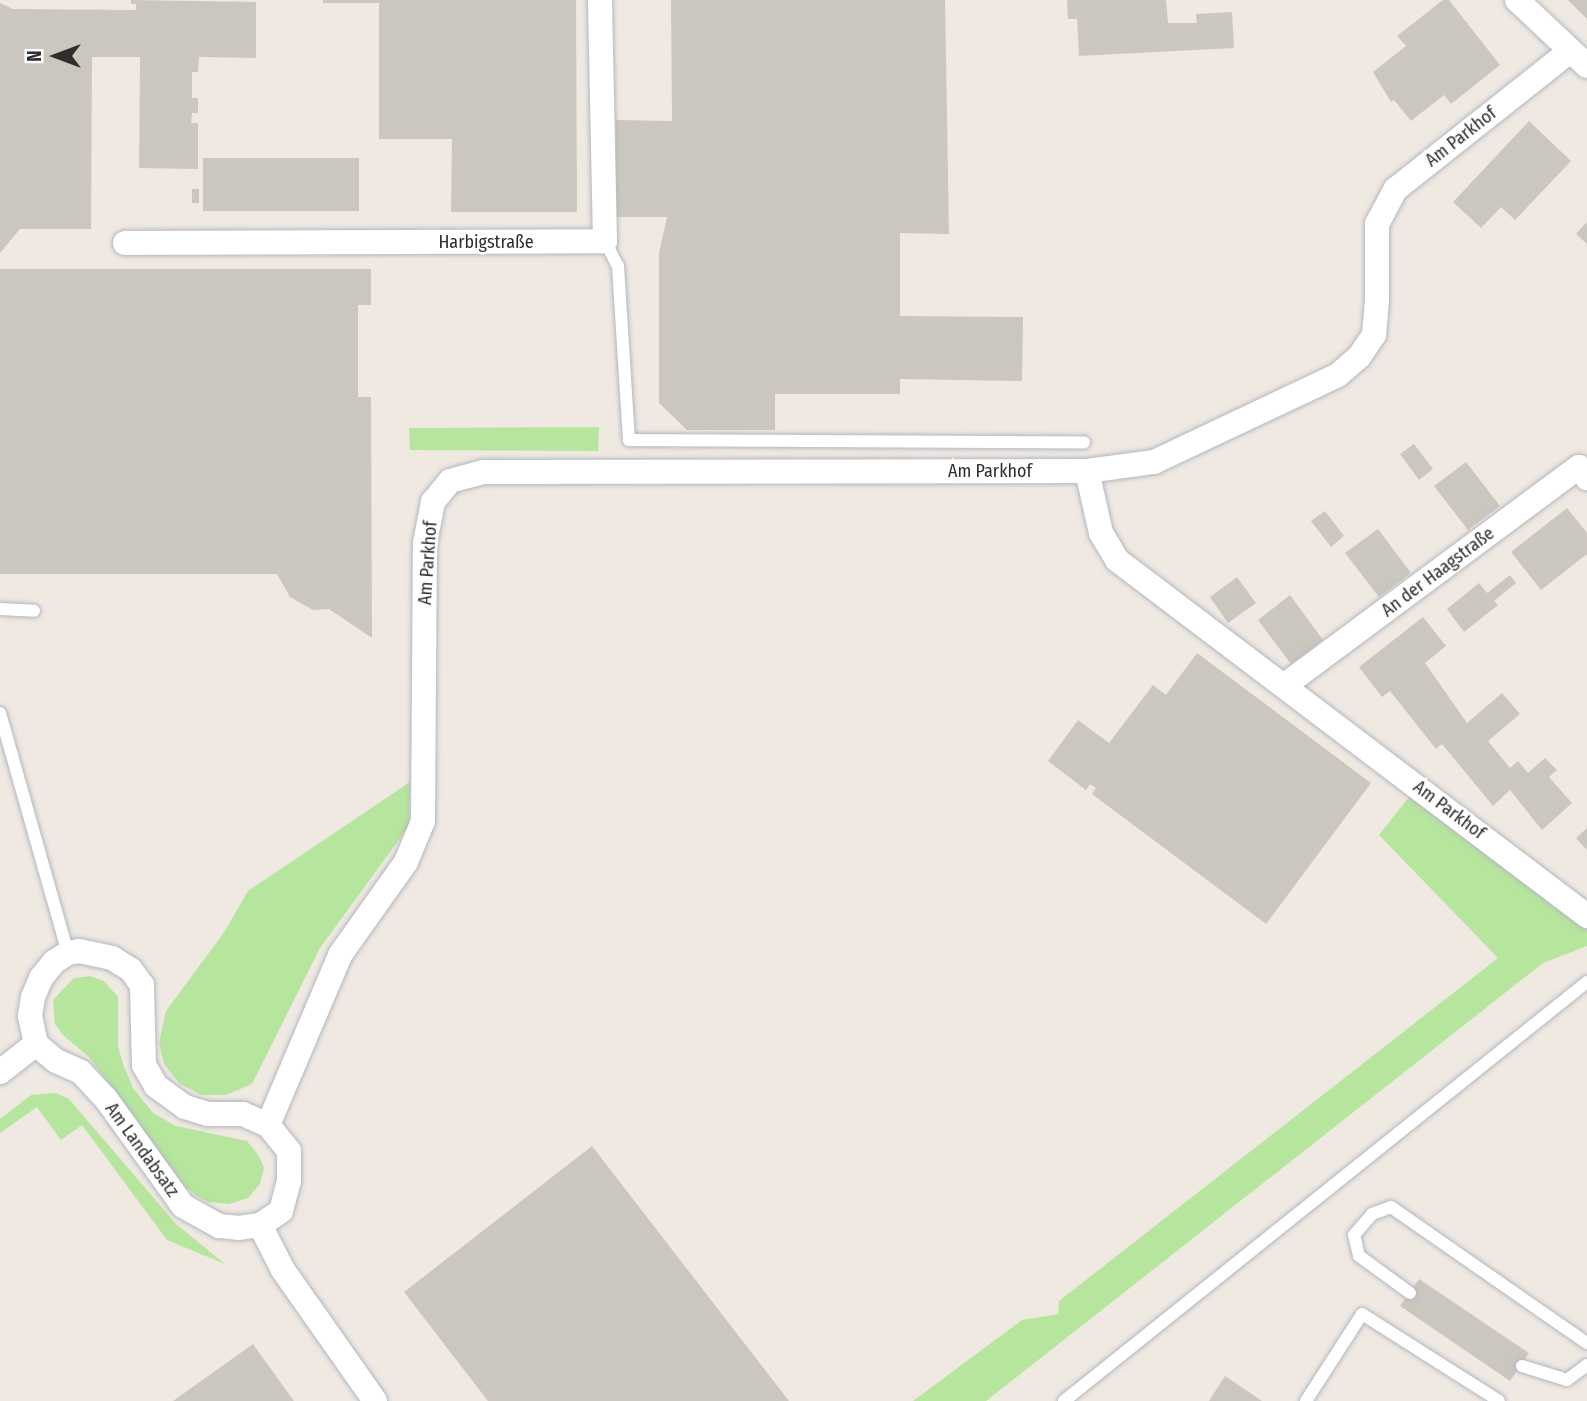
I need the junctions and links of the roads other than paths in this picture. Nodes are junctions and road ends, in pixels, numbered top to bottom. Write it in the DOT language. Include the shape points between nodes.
graph roads {
  1 [pos="600,0"];
  2 [pos="1517,0"];
  3 [pos="1578,58"];
  4 [pos="605,241"];
  5 [pos="125,243"];
  6 [pos="1084,442"];
  7 [pos="1087,471"];
  8 [pos="1587,478"];
  9 [pos="0,609"];
  10 [pos="34,611"];
  11 [pos="1285,685"];
  12 [pos="0,711"];
  13 [pos="1587,916"];
  14 [pos="68,953"];
  15 [pos="1587,982"];
  16 [pos="36,1044"];
  17 [pos="0,1072"];
  18 [pos="268,1125"];
  19 [pos="260,1225"];
  20 [pos="1410,1293"];
  21 [pos="1587,1343"];
  22 [pos="1587,1365"];
  23 [pos="1521,1366"];
  24 [pos="375,1401"];
  25 [pos="1064,1401"];
  26 [pos="1306,1401"];
  27 [pos="1499,1401"];
  1 -- 4 [label="street"];
  2 -- 3 [label="street"];
  3 -- 7 [label="street, Am Parkhof" via="1396,189 1377,224 1374,335 1359,357 1338,375 1154,462"];
  4 -- 5 [label="street, Harbigstraße"];
  4 -- 6 [label="lane" via="618,266 629,440"];
  7 -- 11 [label="street, Am Parkhof" via="1101,533 1117,559"];
  7 -- 18 [label="street, Am Parkhof" via="484,472 450,481 433,502 425,543 423,821 405,862 340,956"];
  8 -- 11 [label="street, An der Haagstraße" via="1579,467"];
  9 -- 10 [label="lane"];
  11 -- 13 [label="street, Am Parkhof"];
  12 -- 14 [label="lane"];
  14 -- 16 [label="street" via="41,978 33,997 31,1032"];
  14 -- 18 [label="street" via="112,958 131,970 142,985 144,1065 169,1099 208,1114 243,1114"];
  15 -- 25 [label="lane"];
  16 -- 17 [label="street"];
  16 -- 19 [label="street, Am Landabsatz" via="55,1061 80,1072 97,1090 183,1206 219,1226"];
  18 -- 19 [label="street" via="289,1151 289,1181 281,1211"];
  19 -- 24 [label="street" via="283,1270"];
  20 -- 21 [label="lane" via="1359,1256 1354,1235 1372,1214 1391,1207"];
  22 -- 23 [label="lane" via="1567,1380"];
  26 -- 27 [label="lane" via="1362,1314"];
}
